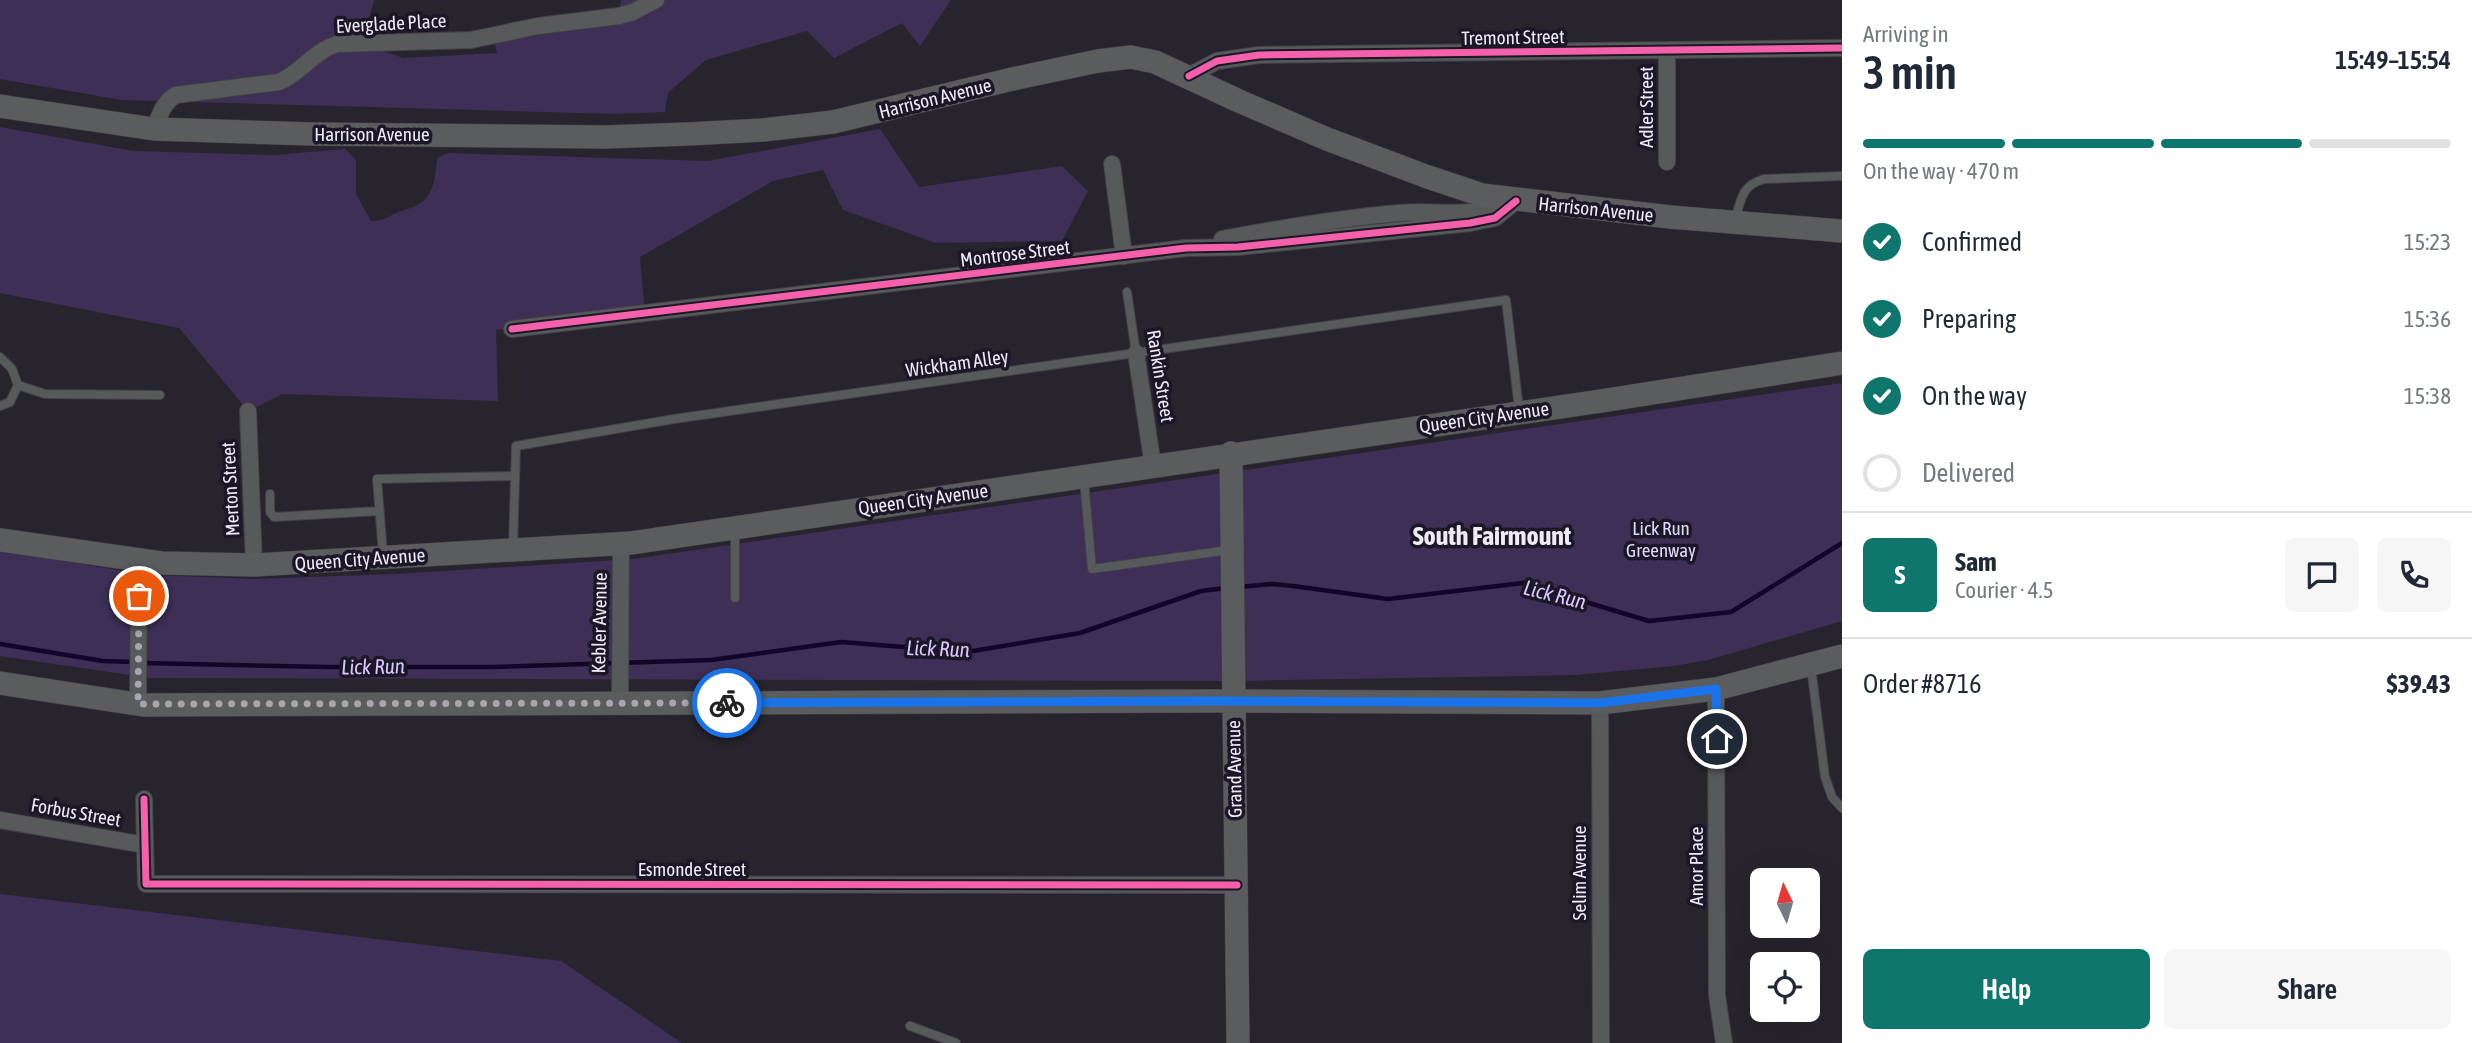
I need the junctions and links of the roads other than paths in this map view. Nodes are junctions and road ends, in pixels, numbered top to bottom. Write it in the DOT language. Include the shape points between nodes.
graph roads {
  1 [pos="656,0"];
  2 [pos="1842,48"];
  3 [pos="1667,51"];
  4 [pos="1188,76"];
  5 [pos="0,106"];
  6 [pos="154,129"];
  7 [pos="1667,162"];
  8 [pos="1112,164"];
  9 [pos="1842,176"];
  10 [pos="1516,201"];
  11 [pos="1734,222"];
  12 [pos="1842,231"];
  13 [pos="1124,256"];
  14 [pos="1127,292"];
  15 [pos="512,329"];
  16 [pos="1136,353"];
  17 [pos="0,357"];
  18 [pos="1842,363"];
  19 [pos="18,385"];
  20 [pos="160,395"];
  21 [pos="0,406"];
  22 [pos="248,411"];
  23 [pos="1519,412"];
  24 [pos="1231,453"];
  25 [pos="1153,466"];
  26 [pos="515,476"];
  27 [pos="1084,476"];
  28 [pos="270,494"];
  29 [pos="379,511"];
  30 [pos="735,527"];
  31 [pos="1,536"];
  32 [pos="621,543"];
  33 [pos="1232,549"];
  34 [pos="513,550"];
  35 [pos="383,558"];
  36 [pos="139,560"];
  37 [pos="254,565"];
  38 [pos="735,598"];
  39 [pos="1842,656"];
  40 [pos="1811,665"];
  41 [pos="0,683"];
  42 [pos="1716,689"];
  43 [pos="1233,701"];
  44 [pos="620,703"];
  45 [pos="1600,703"];
  46 [pos="138,704"];
  47 [pos="144,799"];
  48 [pos="1842,808"];
  49 [pos="0,820"];
  50 [pos="145,845"];
  51 [pos="1237,885"];
  52 [pos="910,1026"];
  53 [pos="956,1043"];
  54 [pos="1238,1043"];
  55 [pos="1601,1043"];
  56 [pos="1724,1043"];
  1 -- 6 [label="street, Everglade Place" via="620,16 471,40 337,44 279,82 176,95 164,106"];
  2 -- 3 [label="street, Tremont Street"];
  3 -- 4 [label="street, Tremont Street" via="1259,55 1217,61"];
  3 -- 7 [label="street, Adler Street"];
  4 -- 6 [label="main road, Harrison Avenue" via="1146,58 1111,58 833,122 688,134 605,137"];
  4 -- 10 [label="main road, Harrison Avenue" via="1404,168 1482,195"];
  5 -- 6 [label="main road, Harrison Avenue"];
  8 -- 13 [label="street"];
  9 -- 11 [label="lane" via="1752,182"];
  10 -- 11 [label="main road, Harrison Avenue"];
  10 -- 13 [label="street, Montrose Street" via="1495,218 1470,222"];
  11 -- 12 [label="main road, Harrison Avenue"];
  13 -- 15 [label="street, Montrose Street"];
  14 -- 16 [label="lane, Rankin Street"];
  16 -- 23 [label="lane, Wickham Alley" via="1506,300"];
  16 -- 25 [label="street, Rankin Street"];
  16 -- 26 [label="lane, Wickham Alley" via="516,446"];
  17 -- 19 [label="lane" via="12,369"];
  18 -- 23 [label="main road, Queen City Avenue"];
  19 -- 20 [label="lane" via="45,394"];
  19 -- 21 [label="lane" via="10,402"];
  22 -- 37 [label="street, Merton Street"];
  23 -- 24 [label="main road, Queen City Avenue"];
  24 -- 25 [label="main road, Queen City Avenue"];
  24 -- 33 [label="main road, Grand Avenue"];
  25 -- 27 [label="main road, Queen City Avenue"];
  26 -- 29 [label="lane" via="377,479"];
  26 -- 34 [label="lane, Wickham Alley"];
  27 -- 30 [label="main road, Queen City Avenue"];
  27 -- 33 [label="lane" via="1092,569"];
  28 -- 29 [label="lane" via="274,517"];
  29 -- 35 [label="lane"];
  30 -- 32 [label="main road, Queen City Avenue"];
  30 -- 38 [label="lane"];
  31 -- 36 [label="main road, Queen City Avenue"];
  32 -- 34 [label="main road, Queen City Avenue"];
  32 -- 44 [label="street, Kebler Avenue"];
  33 -- 43 [label="main road, Grand Avenue"];
  34 -- 35 [label="main road, Queen City Avenue"];
  35 -- 37 [label="main road, Queen City Avenue"];
  36 -- 37 [label="main road, Queen City Avenue"];
  36 -- 46 [label="street"];
  39 -- 40 [label="main road"];
  40 -- 42 [label="main road"];
  40 -- 48 [label="lane" via="1825,778"];
  41 -- 46 [label="main road"];
  42 -- 45 [label="main road"];
  42 -- 56 [label="street, Amor Place" via="1717,995"];
  43 -- 44 [label="main road"];
  43 -- 45 [label="main road"];
  43 -- 51 [label="main road, Grand Avenue"];
  44 -- 46 [label="main road"];
  45 -- 55 [label="street, Selim Avenue"];
  47 -- 50 [label="street"];
  49 -- 50 [label="street, Forbus Street"];
  50 -- 51 [label="street, Esmonde Street" via="146,884"];
  51 -- 54 [label="main road, Grand Avenue"];
  52 -- 53 [label="lane"];
}
